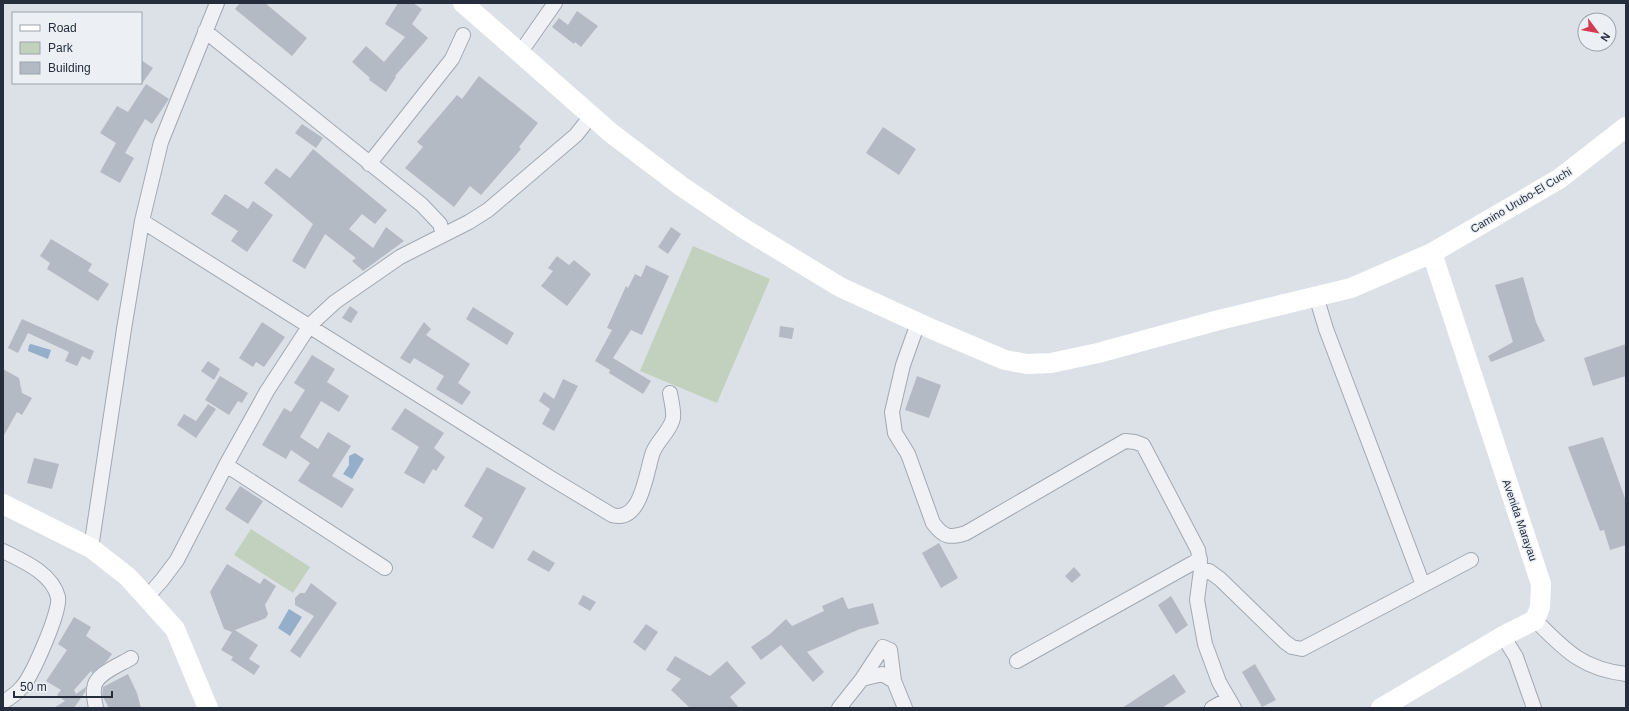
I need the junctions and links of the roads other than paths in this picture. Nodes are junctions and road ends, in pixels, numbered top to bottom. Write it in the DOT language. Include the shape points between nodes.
graph roads {
  1 [pos="217,3"];
  2 [pos="463,3"];
  3 [pos="555,3"];
  4 [pos="205,31"];
  5 [pos="463,35"];
  6 [pos="520,53"];
  7 [pos="591,116"];
  8 [pos="1626,127"];
  9 [pos="369,164"];
  10 [pos="142,220"];
  11 [pos="443,235"];
  12 [pos="1432,253"];
  13 [pos="1316,296"];
  14 [pos="918,323"];
  15 [pos="310,325"];
  16 [pos="670,393"];
  17 [pos="226,465"];
  18 [pos="3,504"];
  19 [pos="91,548"];
  20 [pos="3,551"];
  21 [pos="1471,560"];
  22 [pos="1201,565"];
  23 [pos="385,568"];
  24 [pos="1423,585"];
  25 [pos="147,597"];
  26 [pos="1535,620"];
  27 [pos="1503,636"];
  28 [pos="131,658"];
  29 [pos="1017,661"];
  30 [pos="1626,674"];
  31 [pos="862,679"];
  32 [pos="894,681"];
  33 [pos="3,702"];
  34 [pos="1231,703"];
  35 [pos="96,708"];
  36 [pos="208,708"];
  37 [pos="839,708"];
  38 [pos="905,708"];
  39 [pos="1212,708"];
  40 [pos="1381,708"];
  41 [pos="1534,708"];
  1 -- 4 [label="street"];
  2 -- 6 [label="street, Camino Urubo-El Cuchi"];
  3 -- 6 [label="street"];
  4 -- 9 [label="street"];
  4 -- 10 [label="street" via="160,142"];
  5 -- 9 [label="street" via="452,59"];
  6 -- 7 [label="street, Camino Urubo-El Cuchi"];
  7 -- 11 [label="street" via="576,135 488,210"];
  7 -- 14 [label="street, Camino Urubo-El Cuchi" via="681,186 743,228 840,287"];
  8 -- 12 [label="street, Camino Urubo-El Cuchi" via="1559,179"];
  9 -- 11 [label="street" via="422,205 440,224"];
  10 -- 15 [label="street"];
  10 -- 19 [label="street"];
  11 -- 15 [label="street" via="400,257 368,278 335,302"];
  12 -- 13 [label="street, Camino Urubo-El Cuchi" via="1351,288"];
  12 -- 26 [label="street, Avenida Marayau" via="1541,584 1540,607"];
  13 -- 14 [label="street, Camino Urubo-El Cuchi" via="1051,363 1027,364 1005,360"];
  13 -- 24 [label="street" via="1326,329"];
  14 -- 22 [label="street" via="903,365 892,412 895,433 908,454 933,523 939,531 953,537 966,533 1125,441 1135,442 1143,445 1198,550"];
  15 -- 16 [label="street" via="549,477 612,515 620,517 628,514 638,503 653,452 671,424 673,416"];
  15 -- 17 [label="street" via="267,391"];
  17 -- 23 [label="street"];
  17 -- 25 [label="street" via="177,560"];
  18 -- 19 [label="street"];
  19 -- 25 [label="street"];
  20 -- 33 [label="street" via="27,563 43,575 54,588 58,598 56,617 49,635 23,687"];
  21 -- 24 [label="street"];
  22 -- 24 [label="street" via="1220,579 1285,642 1302,649"];
  22 -- 29 [label="street"];
  22 -- 34 [label="street" via="1197,600 1205,644"];
  25 -- 36 [label="street" via="175,629"];
  26 -- 27 [label="street"];
  26 -- 30 [label="street" via="1565,650 1588,665"];
  27 -- 40 [label="street"];
  27 -- 41 [label="street" via="1516,657"];
  28 -- 35 [label="street" via="96,682"];
  31 -- 32 [label="street" via="882,674"];
  31 -- 32 [label="street" via="883,647 890,650"];
  31 -- 37 [label="street"];
  32 -- 38 [label="street"];
  34 -- 39 [label="street"];
}
